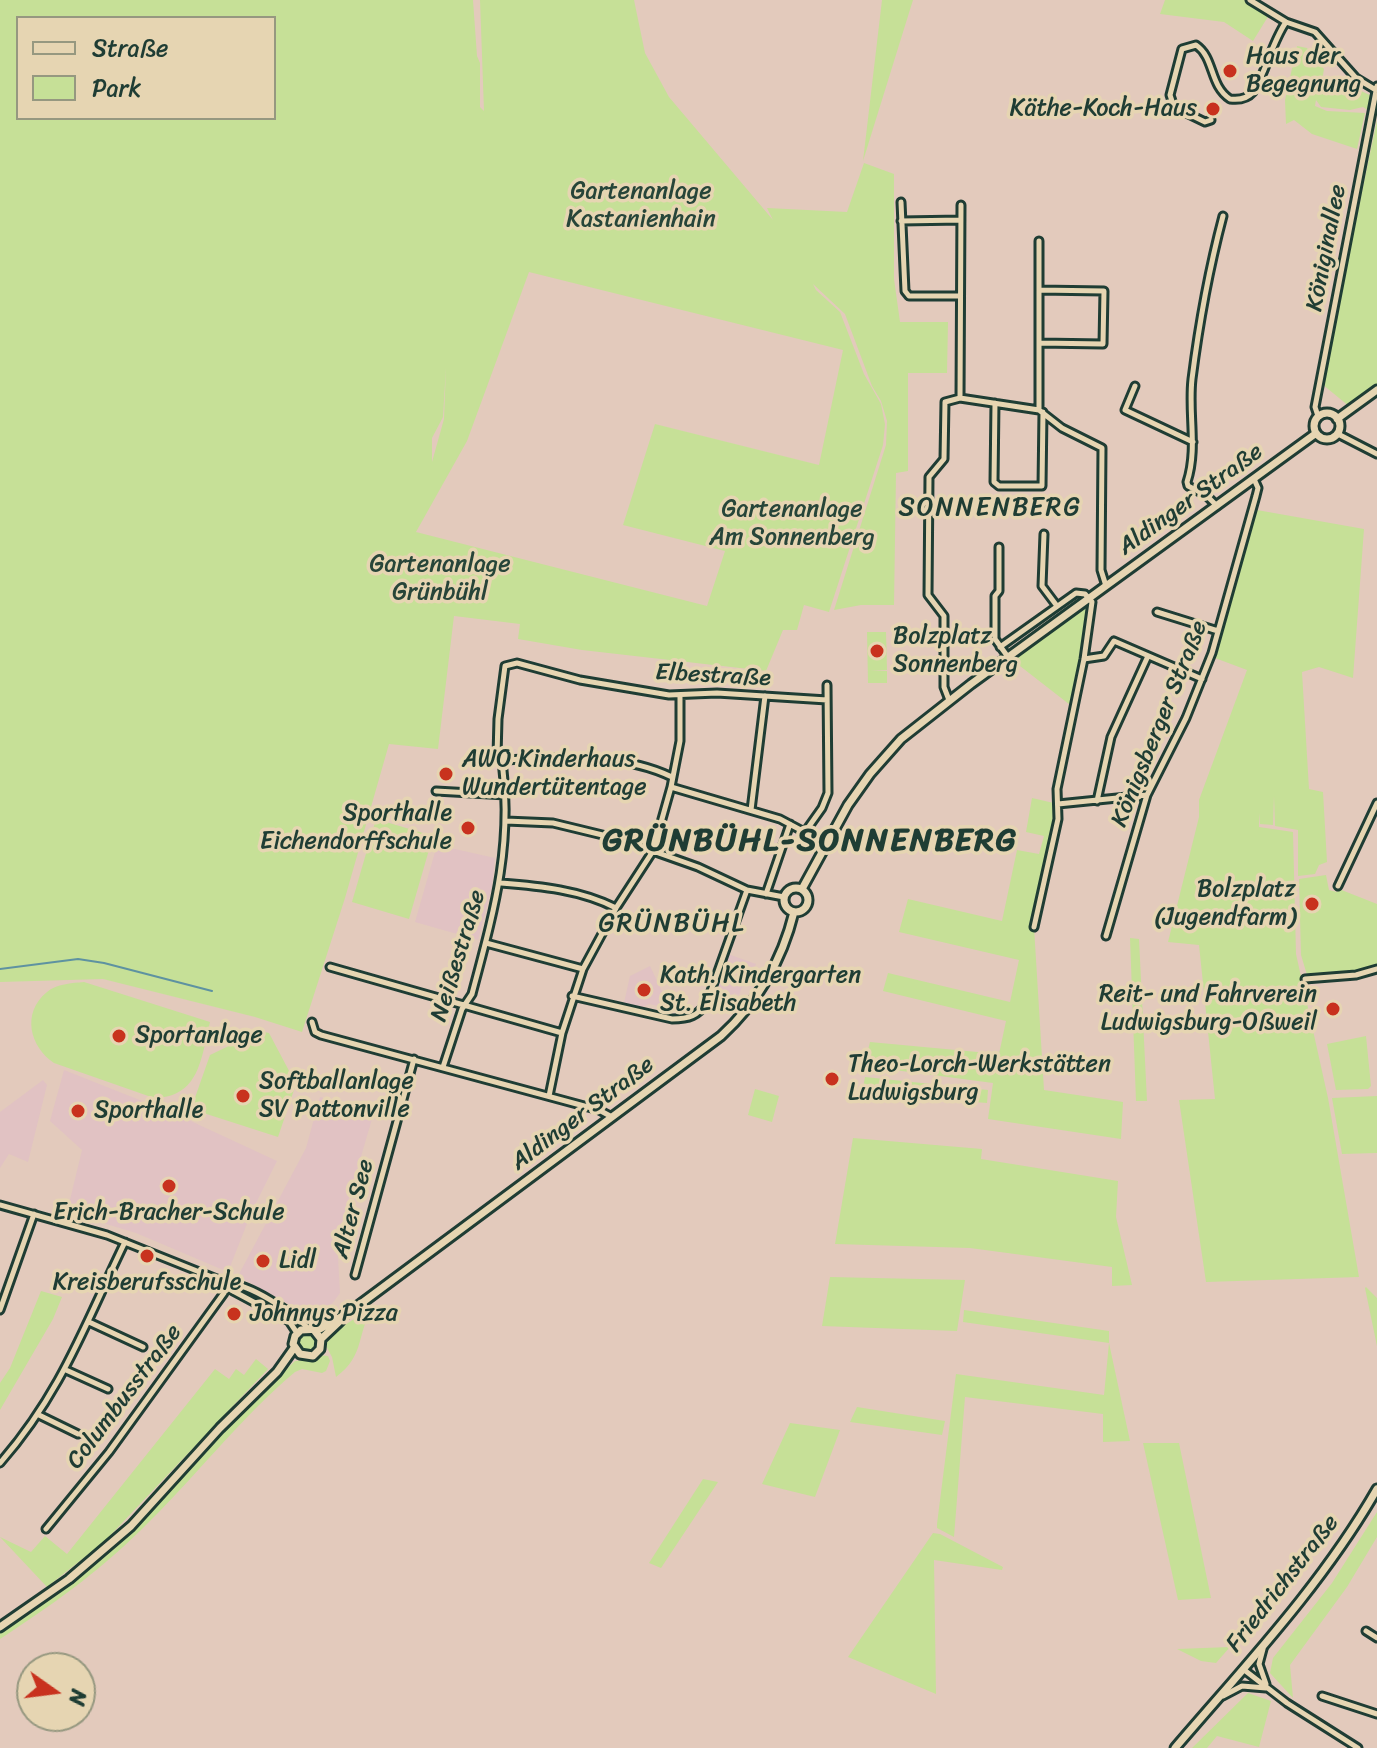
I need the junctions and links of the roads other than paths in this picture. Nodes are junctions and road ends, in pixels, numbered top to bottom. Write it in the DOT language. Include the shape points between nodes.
graph roads {
  1 [pos="1250,0"];
  2 [pos="1286,22"];
  3 [pos="1377,88"];
  4 [pos="1211,120"];
  5 [pos="901,202"];
  6 [pos="961,205"];
  7 [pos="1223,216"];
  8 [pos="961,220"];
  9 [pos="901,221"];
  10 [pos="1039,241"];
  11 [pos="1039,290"];
  12 [pos="960,296"];
  13 [pos="1040,343"];
  14 [pos="1135,386"];
  15 [pos="1377,390"];
  16 [pos="960,398"];
  17 [pos="995,403"];
  18 [pos="1041,411"];
  19 [pos="1318,416"];
  20 [pos="1337,419"];
  21 [pos="1315,434"];
  22 [pos="1338,434"];
  23 [pos="1193,442"];
  24 [pos="1377,454"];
  25 [pos="1254,479"];
  26 [pos="1217,506"];
  27 [pos="1044,534"];
  28 [pos="999,547"];
  29 [pos="1106,586"];
  30 [pos="1089,599"];
  31 [pos="1057,606"];
  32 [pos="1157,612"];
  33 [pos="1218,631"];
  34 [pos="1000,647"];
  35 [pos="1148,656"];
  36 [pos="1008,657"];
  37 [pos="1084,659"];
  38 [pos="505,666"];
  39 [pos="1202,679"];
  40 [pos="827,685"];
  41 [pos="680,696"];
  42 [pos="765,696"];
  43 [pos="827,700"];
  44 [pos="949,700"];
  45 [pos="502,760"];
  46 [pos="672,777"];
  47 [pos="671,787"];
  48 [pos="436,791"];
  49 [pos="506,795"];
  50 [pos="1147,795"];
  51 [pos="1097,801"];
  52 [pos="1377,803"];
  53 [pos="1058,804"];
  54 [pos="751,810"];
  55 [pos="506,821"];
  56 [pos="790,824"];
  57 [pos="805,832"];
  58 [pos="653,851"];
  59 [pos="821,853"];
  60 [pos="501,883"];
  61 [pos="1338,886"];
  62 [pos="802,889"];
  63 [pos="747,890"];
  64 [pos="766,894"];
  65 [pos="784,897"];
  66 [pos="616,908"];
  67 [pos="794,912"];
  68 [pos="1034,927"];
  69 [pos="1106,936"];
  70 [pos="486,943"];
  71 [pos="330,967"];
  72 [pos="583,969"];
  73 [pos="1377,969"];
  74 [pos="1305,979"];
  75 [pos="572,996"];
  76 [pos="466,1004"];
  77 [pos="312,1022"];
  78 [pos="562,1033"];
  79 [pos="414,1059"];
  80 [pos="443,1067"];
  81 [pos="549,1096"];
  82 [pos="612,1117"];
  83 [pos="0,1205"];
  84 [pos="34,1214"];
  85 [pos="125,1242"];
  86 [pos="355,1275"];
  87 [pos="227,1283"];
  88 [pos="0,1310"];
  89 [pos="351,1311"];
  90 [pos="89,1322"];
  91 [pos="311,1330"];
  92 [pos="297,1333"];
  93 [pos="321,1339"];
  94 [pos="143,1347"];
  95 [pos="294,1348"];
  96 [pos="304,1356"];
  97 [pos="66,1370"];
  98 [pos="277,1372"];
  99 [pos="108,1389"];
  100 [pos="39,1415"];
  101 [pos="78,1434"];
  102 [pos="0,1463"];
  103 [pos="1377,1489"];
  104 [pos="46,1529"];
  105 [pos="0,1627"];
  106 [pos="1366,1631"];
  107 [pos="1377,1638"];
  108 [pos="1267,1642"];
  109 [pos="1243,1669"];
  110 [pos="1269,1689"];
  111 [pos="1322,1696"];
  112 [pos="1215,1701"];
  113 [pos="1377,1714"];
  114 [pos="1175,1748"];
  115 [pos="1358,1748"];
  1 -- 2 [label="street"];
  2 -- 3 [label="street" via="1315,32 1356,78"];
  2 -- 4 [label="street" via="1252,92 1241,99 1230,99 1219,89 1204,51 1196,45 1182,49 1170,95 1174,107"];
  3 -- 19 [label="street, Königinallee" via="1315,407"];
  5 -- 9 [label="street"];
  6 -- 8 [label="street"];
  7 -- 23 [label="street" via="1192,382"];
  8 -- 9 [label="street"];
  8 -- 12 [label="street"];
  9 -- 12 [label="street" via="905,291 909,296"];
  10 -- 11 [label="street"];
  11 -- 13 [label="street"];
  11 -- 13 [label="street" via="1104,291 1103,344"];
  12 -- 16 [label="street"];
  13 -- 18 [label="street"];
  14 -- 23 [label="street" via="1125,410"];
  15 -- 20 [label="main road"];
  16 -- 17 [label="street"];
  16 -- 44 [label="street" via="945,402 944,459 929,477 928,595 944,616 944,687"];
  17 -- 18 [label="street"];
  17 -- 18 [label="street" via="994,482 999,486 1042,486"];
  18 -- 29 [label="street" via="1102,448 1101,578"];
  19 -- 20 [label="main road" via="1328,413"];
  19 -- 21 [label="main road"];
  20 -- 22 [label="main road"];
  21 -- 22 [label="main road" via="1325,440"];
  21 -- 25 [label="main road, Aldinger Straße"];
  22 -- 24 [label="street"];
  23 -- 26 [label="street" via="1188,486"];
  25 -- 26 [label="main road, Aldinger Straße"];
  25 -- 33 [label="street, Königsberger Straße" via="1258,488"];
  26 -- 29 [label="main road, Aldinger Straße"];
  27 -- 31 [label="street" via="1042,586"];
  28 -- 34 [label="street" via="995,639"];
  29 -- 30 [label="main road, Aldinger Straße"];
  30 -- 31 [label="street, Aldinger Straße" via="1076,593"];
  30 -- 36 [label="main road, Aldinger Straße"];
  30 -- 37 [label="street"];
  31 -- 34 [label="street, Aldinger Straße"];
  32 -- 33 [label="street"];
  33 -- 39 [label="street, Königsberger Straße"];
  34 -- 36 [label="street"];
  35 -- 37 [label="street" via="1114,641 1104,656"];
  35 -- 39 [label="street"];
  35 -- 51 [label="street" via="1111,737"];
  36 -- 44 [label="main road, Aldinger Straße"];
  37 -- 53 [label="street"];
  38 -- 41 [label="street, Elbestraße" via="517,663 580,680"];
  38 -- 45 [label="street, Neißestraße" via="497,756"];
  39 -- 50 [label="street, Königsberger Straße"];
  40 -- 43 [label="street"];
  41 -- 42 [label="street, Elbestraße"];
  41 -- 46 [label="street" via="680,741"];
  42 -- 43 [label="street, Elbestraße"];
  42 -- 54 [label="street"];
  43 -- 57 [label="street" via="828,793"];
  44 -- 59 [label="main road, Aldinger Straße" via="901,739 870,774"];
  45 -- 46 [label="street" via="599,760"];
  45 -- 49 [label="street, Neißestraße"];
  46 -- 47 [label="street"];
  47 -- 54 [label="street"];
  47 -- 58 [label="street"];
  48 -- 49 [label="street"];
  49 -- 55 [label="street, Neißestraße"];
  50 -- 51 [label="street"];
  50 -- 69 [label="street, Königsberger Straße"];
  51 -- 53 [label="street"];
  52 -- 61 [label="street"];
  53 -- 68 [label="street"];
  54 -- 56 [label="street"];
  55 -- 58 [label="street" via="553,823"];
  55 -- 60 [label="street, Neißestraße"];
  56 -- 57 [label="street"];
  56 -- 64 [label="street"];
  57 -- 59 [label="street"];
  58 -- 63 [label="street"];
  58 -- 66 [label="street"];
  59 -- 62 [label="main road, Aldinger Straße"];
  60 -- 66 [label="street" via="556,889"];
  60 -- 70 [label="street, Neißestraße"];
  62 -- 65 [label="main road" via="791,889"];
  62 -- 67 [label="main road" via="807,904"];
  63 -- 64 [label="street"];
  63 -- 75 [label="street" via="700,1013 672,1019"];
  64 -- 65 [label="street"];
  65 -- 67 [label="main road" via="787,909"];
  66 -- 72 [label="street"];
  67 -- 82 [label="main road, Aldinger Straße" via="775,967 741,1016"];
  70 -- 72 [label="street"];
  70 -- 76 [label="street, Neißestraße"];
  71 -- 76 [label="street"];
  72 -- 75 [label="street"];
  73 -- 74 [label="street"];
  75 -- 78 [label="street"];
  76 -- 78 [label="street"];
  76 -- 80 [label="street, Neißestraße"];
  77 -- 79 [label="street" via="321,1035"];
  78 -- 81 [label="street"];
  79 -- 80 [label="street"];
  79 -- 86 [label="street, Alter See"];
  80 -- 81 [label="street"];
  81 -- 82 [label="street"];
  82 -- 89 [label="main road, Aldinger Straße"];
  83 -- 84 [label="street"];
  84 -- 85 [label="street"];
  84 -- 88 [label="street"];
  85 -- 87 [label="street"];
  85 -- 90 [label="street"];
  87 -- 91 [label="street" via="281,1307"];
  87 -- 92 [label="street" via="289,1321"];
  87 -- 104 [label="street, Columbusstraße" via="109,1452"];
  89 -- 91 [label="main road"];
  89 -- 93 [label="main road"];
  90 -- 94 [label="street"];
  90 -- 97 [label="street"];
  91 -- 92 [label="main road"];
  91 -- 93 [label="main road"];
  92 -- 95 [label="main road"];
  93 -- 96 [label="main road" via="317,1353"];
  95 -- 96 [label="main road"];
  95 -- 98 [label="main road"];
  96 -- 98 [label="main road"];
  97 -- 99 [label="street"];
  97 -- 100 [label="street"];
  98 -- 105 [label="main road" via="131,1526 69,1579"];
  100 -- 101 [label="street"];
  100 -- 102 [label="street"];
  103 -- 108 [label="main road, Friedrichstraße" via="1330,1562"];
  106 -- 107 [label="street"];
  108 -- 109 [label="main road, Friedrichstraße"];
  108 -- 110 [label="street" via="1259,1664"];
  109 -- 110 [label="street"];
  109 -- 112 [label="main road, Friedrichstraße"];
  110 -- 112 [label="street, Friedrichstraße" via="1242,1686"];
  110 -- 115 [label="street"];
  111 -- 113 [label="street"];
  112 -- 114 [label="main road, Friedrichstraße"];
}
